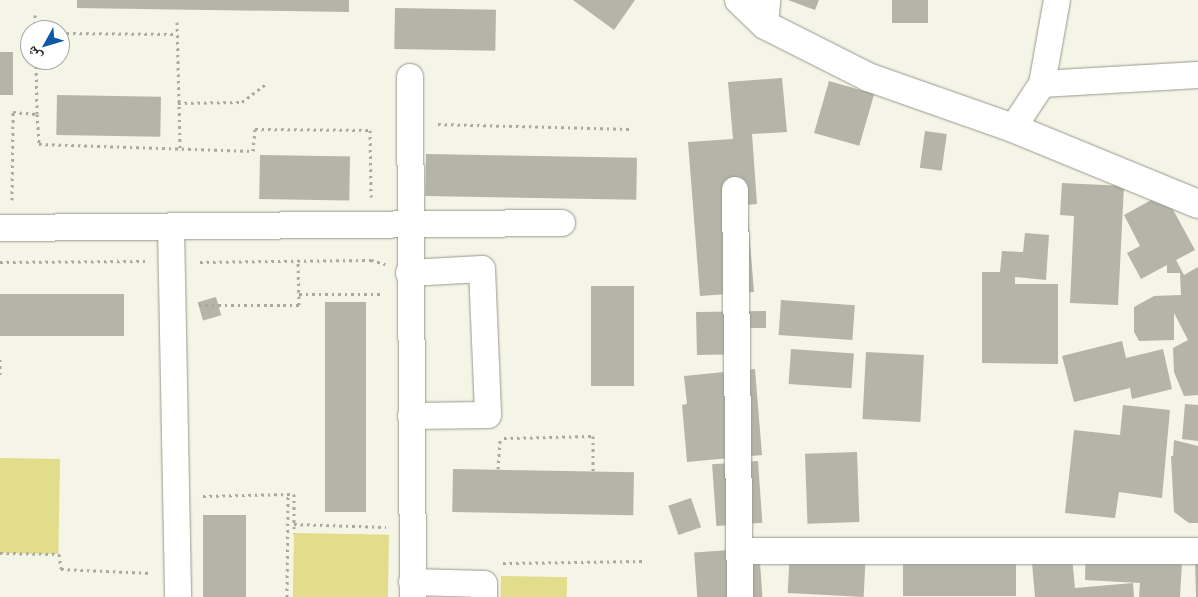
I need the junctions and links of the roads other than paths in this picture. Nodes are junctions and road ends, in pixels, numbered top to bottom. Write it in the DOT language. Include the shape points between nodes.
graph roads {
  1 [pos="738,0"];
  2 [pos="1057,0"];
  3 [pos="766,12"];
  4 [pos="1198,75"];
  5 [pos="410,76"];
  6 [pos="1042,84"];
  7 [pos="1012,128"];
  8 [pos="735,190"];
  9 [pos="1198,204"];
  10 [pos="562,223"];
  11 [pos="409,224"];
  12 [pos="171,227"];
  13 [pos="6,228"];
  14 [pos="409,273"];
  15 [pos="411,416"];
  16 [pos="740,551"];
  17 [pos="1198,551"];
  18 [pos="413,590"];
  19 [pos="178,597"];
  20 [pos="484,597"];
  21 [pos="740,597"];
  1 -- 3 [label="main road"];
  2 -- 6 [label="street"];
  3 -- 7 [label="main road" via="868,78"];
  4 -- 6 [label="street"];
  5 -- 11 [label="street"];
  6 -- 7 [label="street"];
  7 -- 9 [label="main road"];
  8 -- 16 [label="street"];
  10 -- 11 [label="street"];
  11 -- 12 [label="street"];
  11 -- 14 [label="street"];
  12 -- 13 [label="street"];
  12 -- 19 [label="street"];
  14 -- 15 [label="street"];
  14 -- 15 [label="street" via="482,269 488,415"];
  15 -- 18 [label="street"];
  16 -- 17 [label="street"];
  16 -- 21 [label="street"];
  18 -- 20 [label="street" via="484,584"];
}
